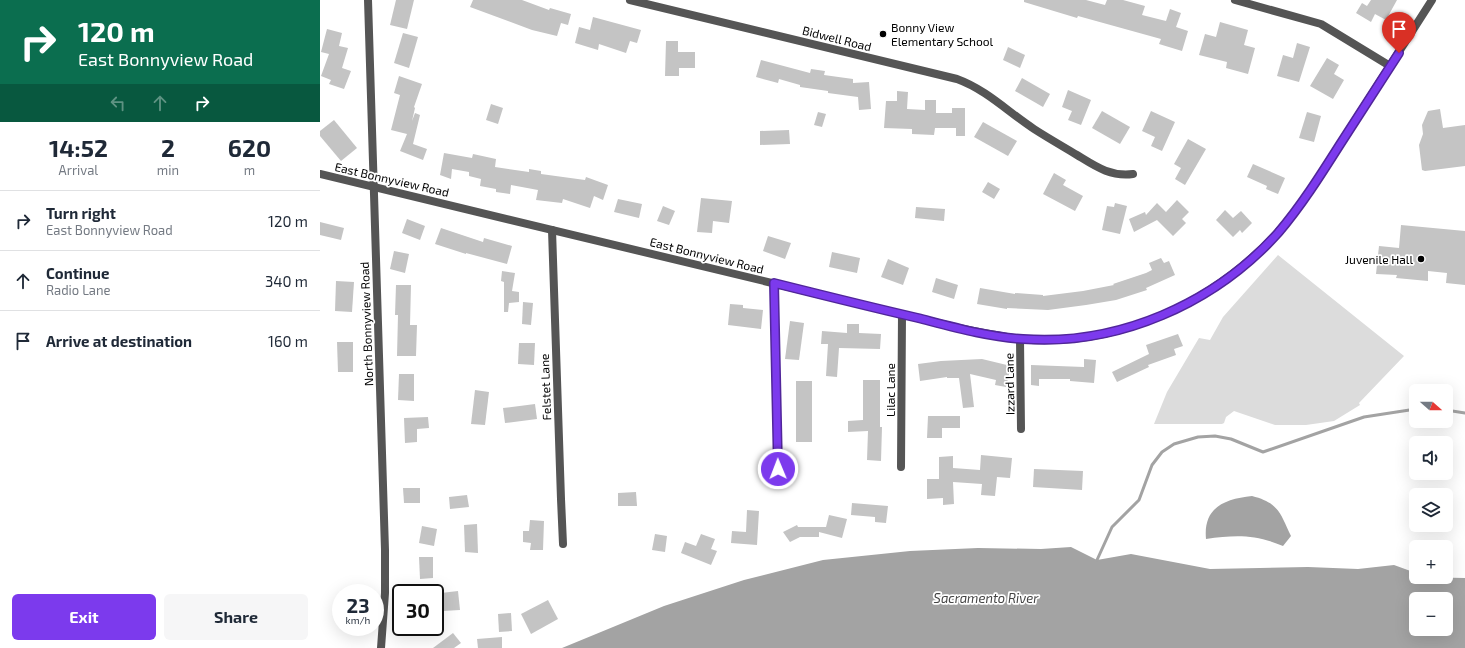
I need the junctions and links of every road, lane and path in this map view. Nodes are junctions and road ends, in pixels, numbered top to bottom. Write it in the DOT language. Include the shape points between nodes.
graph roads {
  1 [pos="368,0"];
  2 [pos="630,0"];
  3 [pos="1235,0"];
  4 [pos="1432,0"];
  5 [pos="1390,66"];
  6 [pos="320,174"];
  7 [pos="1133,174"];
  8 [pos="373,187"];
  9 [pos="552,230"];
  10 [pos="774,283"];
  11 [pos="902,314"];
  12 [pos="1020,339"];
  13 [pos="1021,429"];
  14 [pos="901,467"];
  15 [pos="778,469"];
  16 [pos="563,544"];
  17 [pos="381,648"];
  1 -- 8 [label="street, North Bonnyview Road"];
  2 -- 7 [label="street, Bidwell Road" via="957,79 983,91 1034,129 1101,169 1118,175"];
  3 -- 5 [label="street" via="1321,24"];
  4 -- 5 [label="street, East Bonnyview Road"];
  5 -- 12 [label="street, East Bonnyview Road" via="1305,197 1278,233 1230,276 1186,305 1162,316 1113,331 1082,337"];
  6 -- 8 [label="street, East Bonnyview Road"];
  8 -- 9 [label="street, East Bonnyview Road"];
  8 -- 17 [label="street, North Bonnyview Road" via="385,550"];
  9 -- 10 [label="street, East Bonnyview Road"];
  9 -- 16 [label="street, Felstet Lane"];
  10 -- 11 [label="street, East Bonnyview Road"];
  10 -- 15 [label="street"];
  11 -- 12 [label="street, East Bonnyview Road" via="965,330"];
  11 -- 14 [label="street, Lilac Lane"];
  12 -- 13 [label="street, Izzard Lane"];
}
